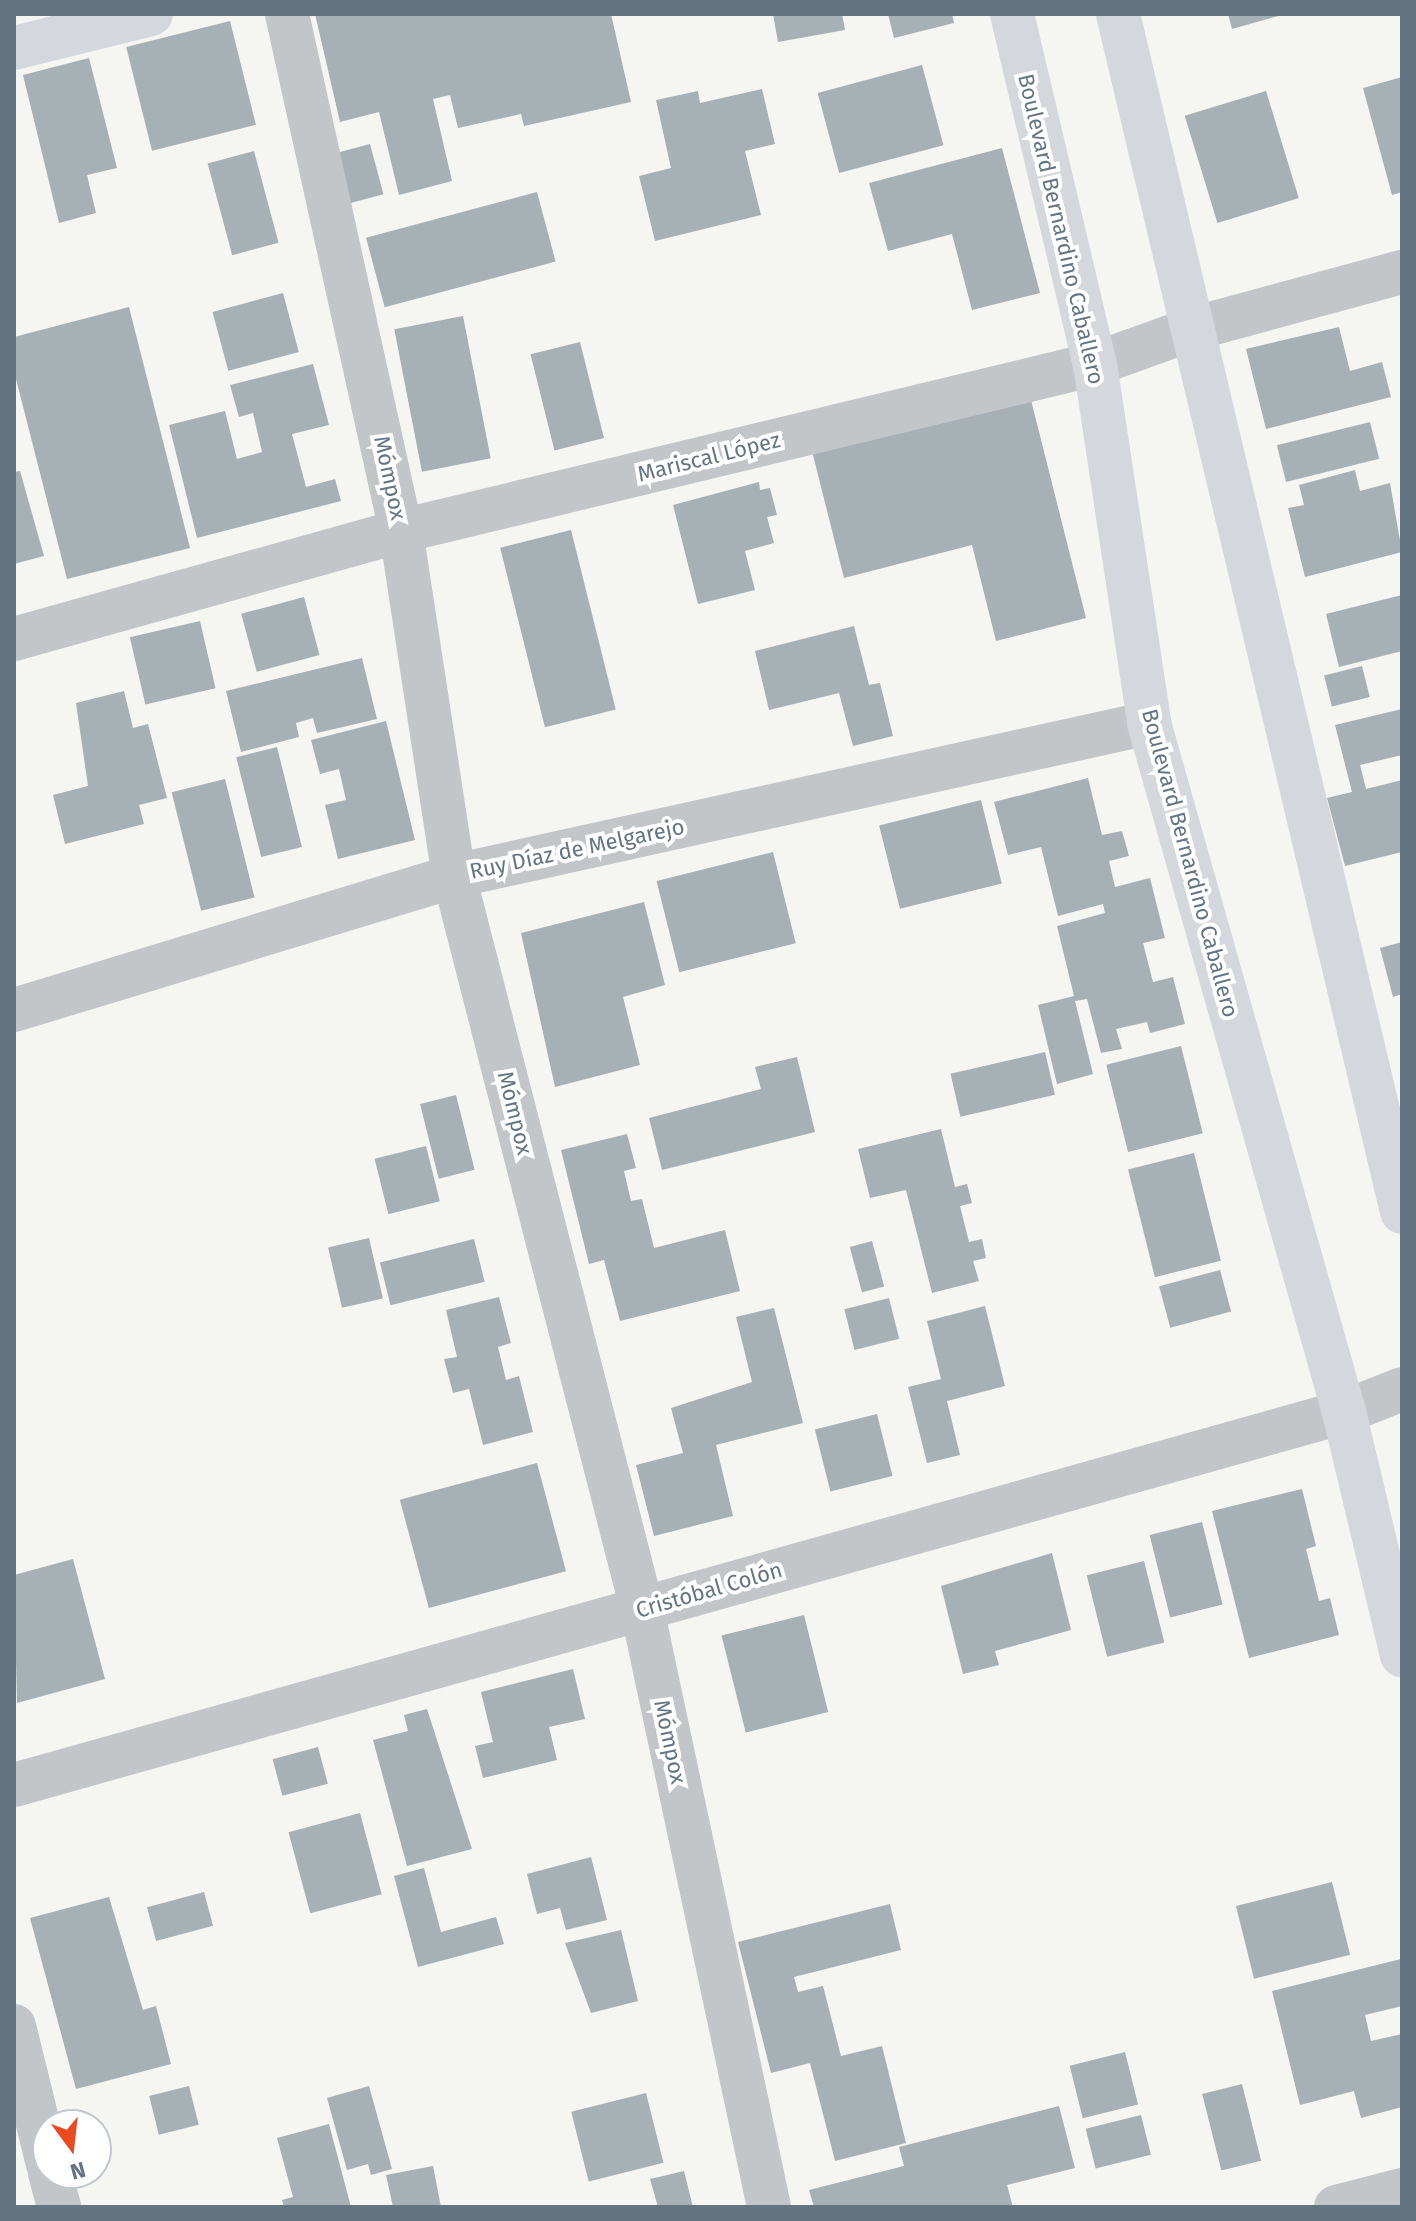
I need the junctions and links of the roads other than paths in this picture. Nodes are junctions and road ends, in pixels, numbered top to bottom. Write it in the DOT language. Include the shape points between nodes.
graph roads {
  1 [pos="151,14"];
  2 [pos="287,14"];
  3 [pos="1012,14"];
  4 [pos="1118,14"];
  5 [pos="14,48"];
  6 [pos="1402,272"];
  7 [pos="1192,329"];
  8 [pos="1095,364"];
  9 [pos="401,531"];
  10 [pos="14,639"];
  11 [pos="1149,723"];
  12 [pos="454,876"];
  13 [pos="14,1010"];
  14 [pos="1402,1212"];
  15 [pos="1402,1389"];
  16 [pos="1344,1412"];
  17 [pos="642,1609"];
  18 [pos="1402,1655"];
  19 [pos="14,1785"];
  20 [pos="14,2026"];
  21 [pos="34,2109"];
  22 [pos="1402,2190"];
  23 [pos="769,2207"];
  24 [pos="1336,2207"];
  1 -- 5 [label="main road"];
  2 -- 9 [label="street, Mómpox"];
  3 -- 8 [label="main road, Boulevard Bernardino Caballero"];
  4 -- 7 [label="main road"];
  6 -- 7 [label="street, Mariscal López"];
  7 -- 8 [label="street, Mariscal López"];
  7 -- 14 [label="main road"];
  8 -- 9 [label="street, Mariscal López"];
  8 -- 11 [label="main road, Boulevard Bernardino Caballero"];
  9 -- 10 [label="street, Mariscal López"];
  9 -- 12 [label="street, Mómpox"];
  11 -- 12 [label="street, Ruy Díaz de Melgarejo"];
  11 -- 16 [label="main road, Boulevard Bernardino Caballero"];
  12 -- 13 [label="street, Ruy Díaz de Melgarejo"];
  12 -- 17 [label="street, Mómpox"];
  15 -- 16 [label="street, Cristóbal Colón"];
  16 -- 17 [label="street, Cristóbal Colón"];
  16 -- 18 [label="main road, Boulevard Bernardino Caballero"];
  17 -- 19 [label="street, Cristóbal Colón"];
  17 -- 23 [label="street, Mómpox"];
  20 -- 21 [label="street"];
  22 -- 24 [label="street"];
}
